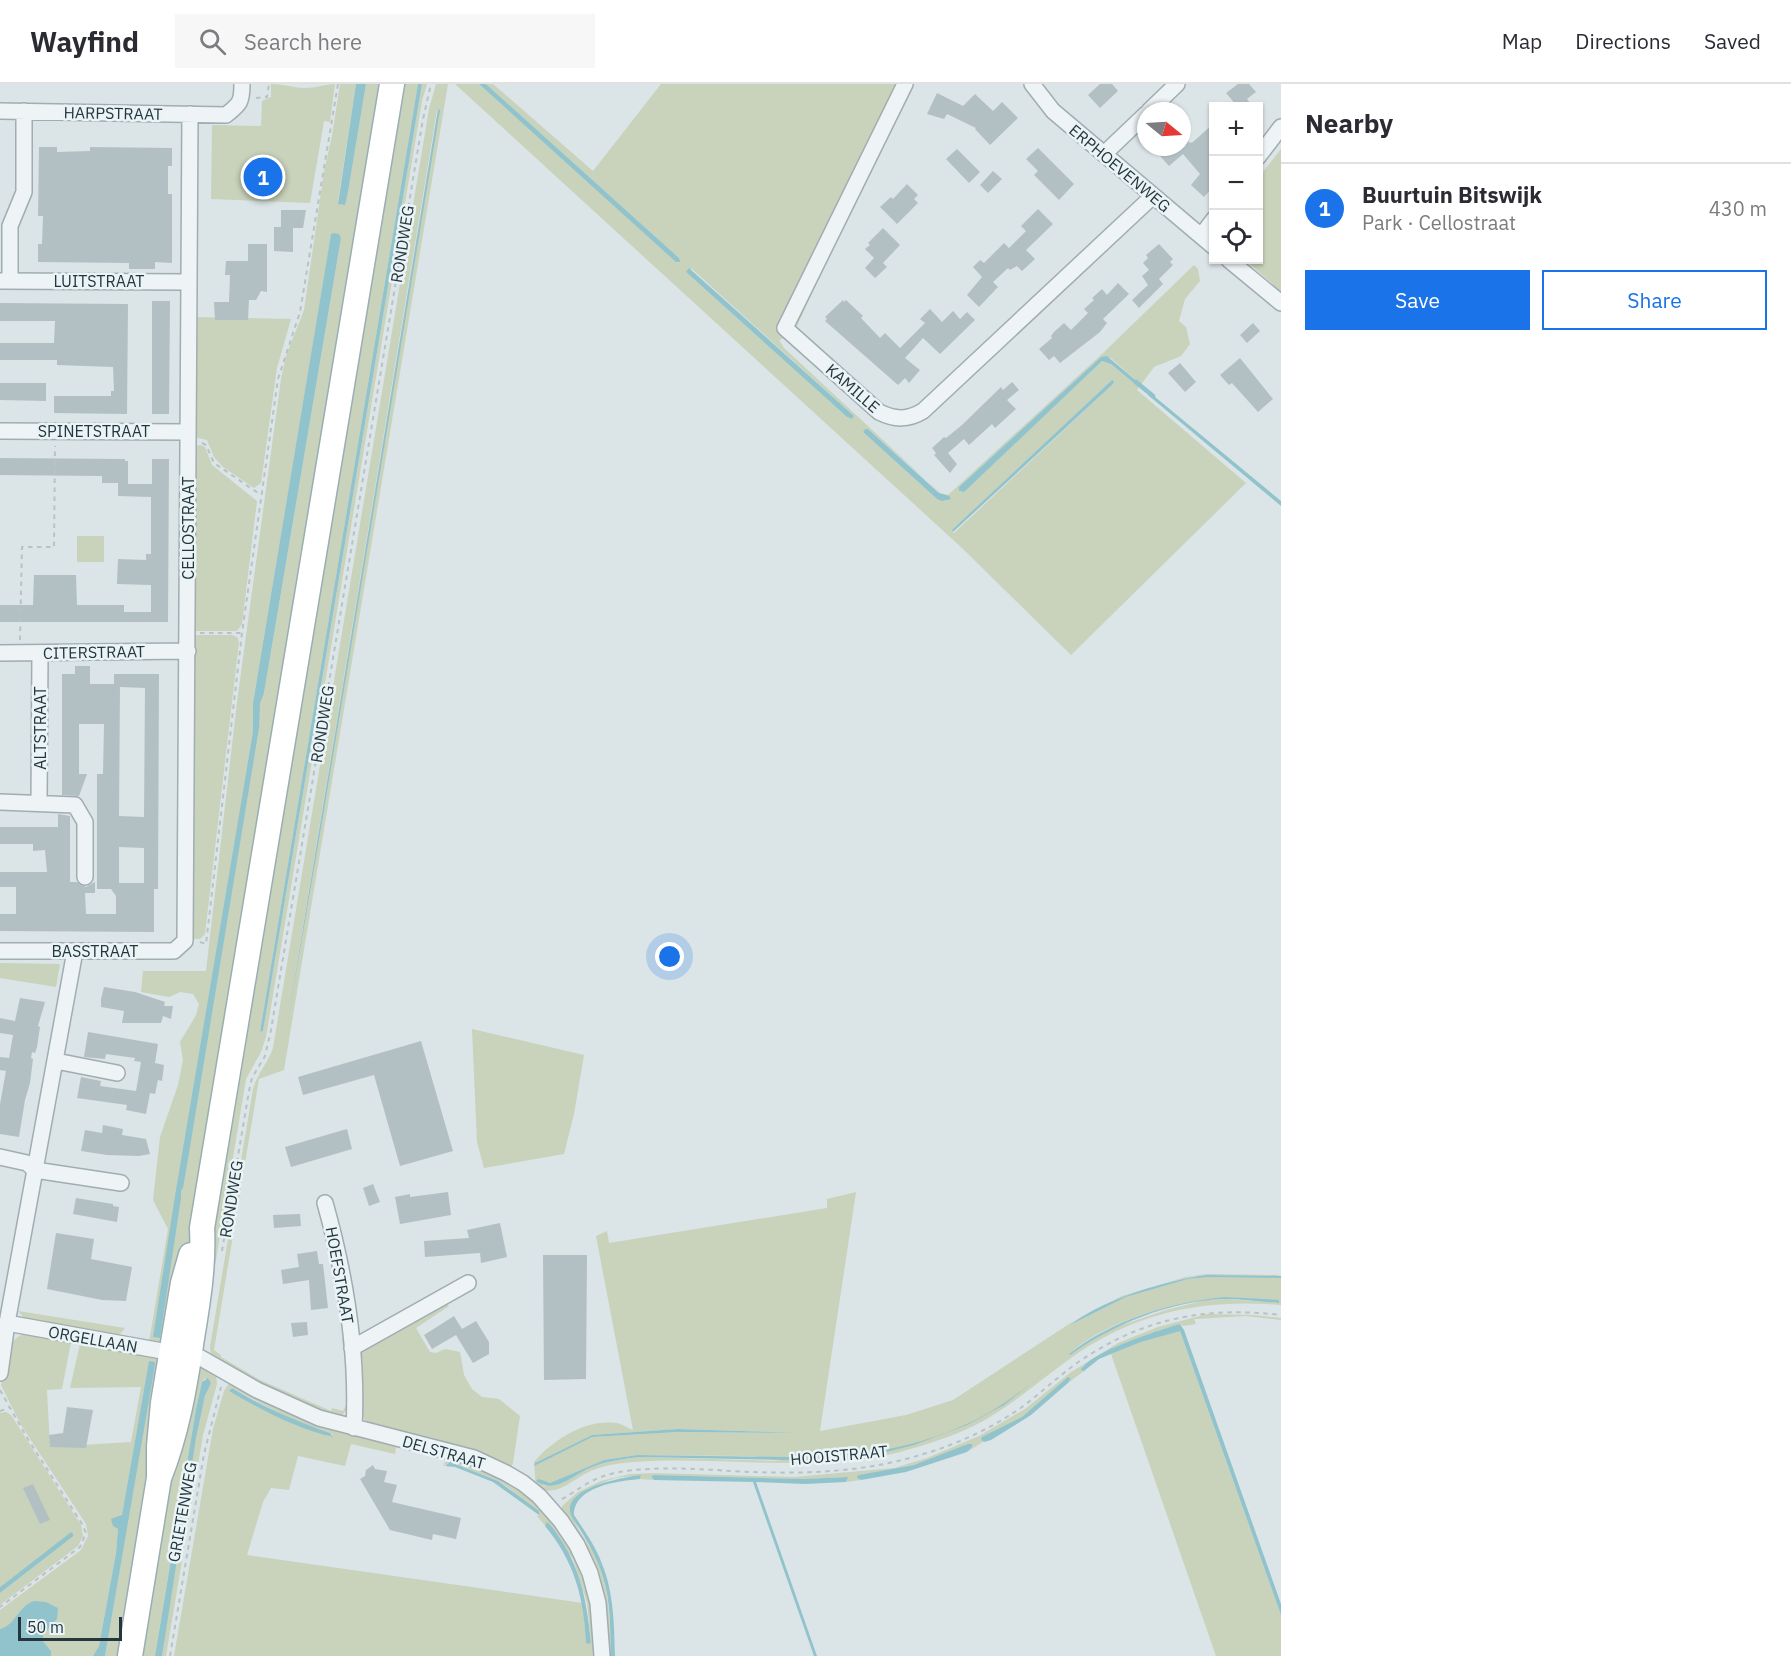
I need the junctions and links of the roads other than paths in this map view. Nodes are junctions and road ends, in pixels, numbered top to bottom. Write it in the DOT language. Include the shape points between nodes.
graph roads {
  1 [pos="392,84"];
  2 [pos="906,84"];
  3 [pos="1032,84"];
  4 [pos="1178,84"];
  5 [pos="242,91"];
  6 [pos="1158,102"];
  7 [pos="0,111"];
  8 [pos="24,111"];
  9 [pos="190,114"];
  10 [pos="1137,122"];
  11 [pos="1281,127"];
  12 [pos="1104,154"];
  13 [pos="1259,156"];
  14 [pos="1153,196"];
  15 [pos="1209,226"];
  16 [pos="1201,236"];
  17 [pos="1209,242"];
  18 [pos="1234,264"];
  19 [pos="5,281"];
  20 [pos="188,282"];
  21 [pos="1281,303"];
  22 [pos="0,431"];
  23 [pos="187,436"];
  24 [pos="188,651"];
  25 [pos="0,653"];
  26 [pos="40,653"];
  27 [pos="0,802"];
  28 [pos="39,802"];
  29 [pos="85,877"];
  30 [pos="185,941"];
  31 [pos="0,951"];
  32 [pos="75,951"];
  33 [pos="56,1061"];
  34 [pos="117,1072"];
  35 [pos="0,1157"];
  36 [pos="35,1170"];
  37 [pos="121,1183"];
  38 [pos="325,1203"];
  39 [pos="468,1283"];
  40 [pos="7,1323"];
  41 [pos="352,1348"];
  42 [pos="180,1354"];
  43 [pos="0,1372"];
  44 [pos="354,1428"];
  45 [pos="130,1656"];
  46 [pos="602,1656"];
  1 -- 42 [label="main road, RONDWEG" via="202,1228 183,1283"];
  2 -- 14 [label="street, KAMILLE" via="785,328 879,412 890,417 907,418 923,411"];
  3 -- 12 [label="street, ERPHOEVENWEG" via="1053,111"];
  4 -- 6 [label="street"];
  5 -- 9 [label="street, HARPSTRAAT" via="238,105 226,115"];
  7 -- 8 [label="street, HARPSTRAAT"];
  8 -- 9 [label="street, HARPSTRAAT"];
  8 -- 19 [label="street, LUITSTRAAT" via="24,192 10,226"];
  9 -- 20 [label="street, CELLOSTRAAT"];
  10 -- 12 [label="street"];
  11 -- 13 [label="street"];
  12 -- 14 [label="street, ERPHOEVENWEG"];
  14 -- 16 [label="street, ERPHOEVENWEG"];
  15 -- 16 [label="street"];
  16 -- 17 [label="street, ERPHOEVENWEG"];
  18 -- 21 [label="street"];
  19 -- 20 [label="street, LUITSTRAAT"];
  20 -- 23 [label="street, CELLOSTRAAT"];
  22 -- 23 [label="street, SPINETSTRAAT"];
  23 -- 24 [label="street, CELLOSTRAAT"];
  24 -- 26 [label="street, CITERSTRAAT"];
  24 -- 30 [label="street, CELLOSTRAAT"];
  25 -- 26 [label="street, CITERSTRAAT"];
  26 -- 28 [label="street, ALTSTRAAT"];
  27 -- 28 [label="street"];
  28 -- 29 [label="street" via="75,805 85,822"];
  30 -- 32 [label="street, BASSTRAAT" via="174,951"];
  31 -- 32 [label="street, BASSTRAAT"];
  32 -- 33 [label="street"];
  33 -- 34 [label="street"];
  33 -- 36 [label="street"];
  35 -- 36 [label="street" via="27,1163"];
  36 -- 37 [label="street"];
  36 -- 40 [label="street"];
  38 -- 41 [label="street, HOEFSTRAAT" via="338,1250"];
  39 -- 41 [label="street, HOEFSTRAAT"];
  40 -- 42 [label="street, ORGELLAAN"];
  40 -- 43 [label="street"];
  41 -- 44 [label="street, HOEFSTRAAT"];
  42 -- 44 [label="street, DELSTRAAT" via="201,1358 288,1405"];
  42 -- 45 [label="main road, RONDWEG" via="160,1436 159,1478"];
  44 -- 46 [label="street, DELSTRAAT" via="474,1458 523,1483 549,1507 577,1545 590,1573 598,1603"];
}
